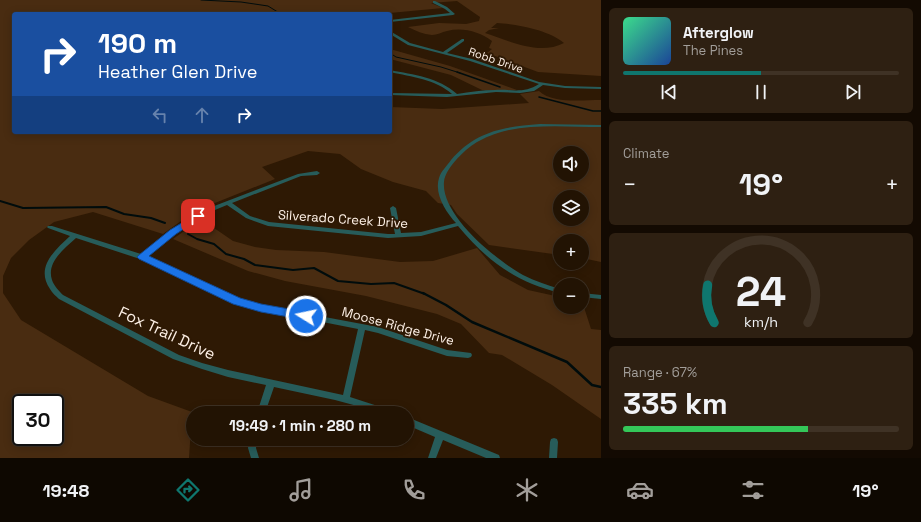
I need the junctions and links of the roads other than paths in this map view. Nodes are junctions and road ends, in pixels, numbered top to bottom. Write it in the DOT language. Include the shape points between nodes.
graph roads {
  1 [pos="434,2"];
  2 [pos="392,22"];
  3 [pos="392,33"];
  4 [pos="463,40"];
  5 [pos="444,53"];
  6 [pos="392,72"];
  7 [pos="542,84"];
  8 [pos="601,88"];
  9 [pos="392,94"];
  10 [pos="456,95"];
  11 [pos="601,126"];
  12 [pos="317,173"];
  13 [pos="228,203"];
  14 [pos="392,208"];
  15 [pos="460,224"];
  16 [pos="50,227"];
  17 [pos="75,236"];
  18 [pos="398,236"];
  19 [pos="142,257"];
  20 [pos="553,289"];
  21 [pos="589,296"];
  22 [pos="601,297"];
  23 [pos="362,327"];
  24 [pos="468,355"];
  25 [pos="271,383"];
  26 [pos="346,398"];
  27 [pos="263,406"];
  28 [pos="368,406"];
  29 [pos="414,424"];
  30 [pos="440,435"];
  31 [pos="554,442"];
  32 [pos="252,446"];
  33 [pos="255,458"];
  34 [pos="432,458"];
  35 [pos="496,458"];
  36 [pos="553,458"];
  1 -- 2 [label="street" via="447,8 452,15"];
  3 -- 5 [label="street, Robb Drive" via="409,44"];
  4 -- 5 [label="street"];
  5 -- 7 [label="street, Robb Drive"];
  6 -- 10 [label="street" via="436,83"];
  7 -- 8 [label="street, Robb Drive"];
  7 -- 10 [label="street" via="536,89 524,91"];
  9 -- 10 [label="street"];
  11 -- 15 [label="street" via="513,129 494,132 472,142 448,166 441,182 443,198"];
  12 -- 13 [label="street" via="300,175"];
  13 -- 18 [label="street, Silverado Creek Drive" via="244,215 268,224"];
  13 -- 19 [label="street" via="198,216"];
  14 -- 18 [label="street"];
  15 -- 18 [label="street, Silverado Creek Drive" via="421,234"];
  15 -- 20 [label="street" via="504,267 526,279"];
  16 -- 17 [label="street, Moose Ridge Drive"];
  17 -- 19 [label="street, Moose Ridge Drive"];
  17 -- 25 [label="street, Fox Trail Drive" via="51,260 47,274 50,286 61,297 195,365"];
  19 -- 23 [label="street, Moose Ridge Drive" via="249,305"];
  21 -- 22 [label="street"];
  23 -- 24 [label="street, Moose Ridge Drive" via="447,353"];
  23 -- 26 [label="street"];
  25 -- 26 [label="street, Fox Trail Drive"];
  25 -- 27 [label="street"];
  26 -- 28 [label="street, Fox Trail Drive"];
  29 -- 30 [label="street"];
  30 -- 34 [label="street"];
  30 -- 35 [label="street"];
  31 -- 36 [label="street"];
  32 -- 33 [label="street"];
}
